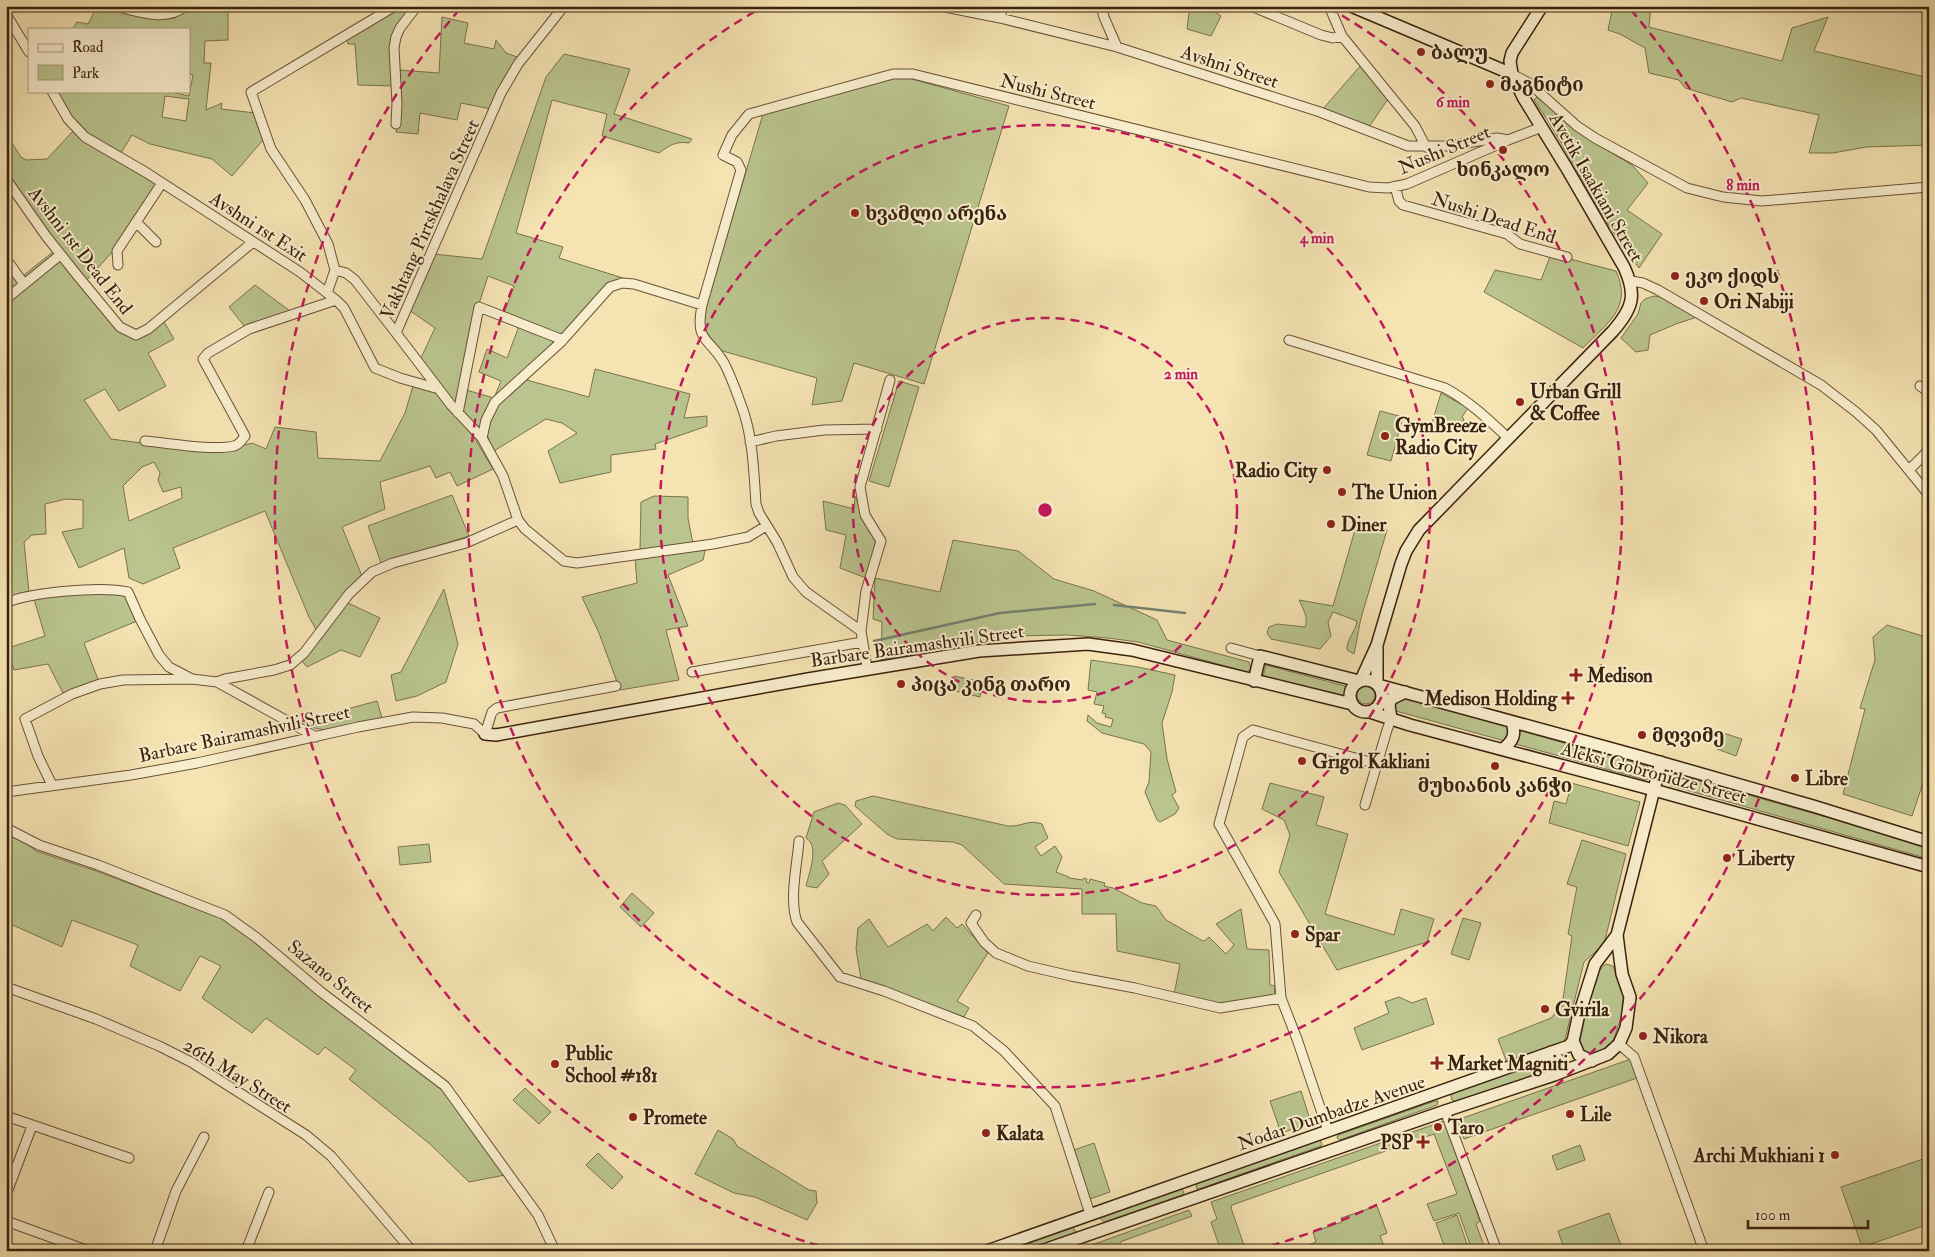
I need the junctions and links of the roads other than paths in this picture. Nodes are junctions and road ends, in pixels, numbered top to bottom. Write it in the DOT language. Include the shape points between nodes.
graph roads {
  1 [pos="114,6"];
  2 [pos="185,6"];
  3 [pos="395,6"];
  4 [pos="418,6"];
  5 [pos="564,6"];
  6 [pos="940,6"];
  7 [pos="1003,6"];
  8 [pos="1101,6"];
  9 [pos="1251,6"];
  10 [pos="1330,6"];
  11 [pos="1351,6"];
  12 [pos="1542,6"];
  13 [pos="6,14"];
  14 [pos="1000,18"];
  15 [pos="1342,36"];
  16 [pos="1117,47"];
  17 [pos="28,50"];
  18 [pos="1512,74"];
  19 [pos="53,92"];
  20 [pos="396,124"];
  21 [pos="1542,127"];
  22 [pos="1508,140"];
  23 [pos="1426,147"];
  24 [pos="6,179"];
  25 [pos="162,183"];
  26 [pos="1395,186"];
  27 [pos="1929,187"];
  28 [pos="136,222"];
  29 [pos="156,242"];
  30 [pos="253,242"];
  31 [pos="60,255"];
  32 [pos="1567,256"];
  33 [pos="6,258"];
  34 [pos="118,265"];
  35 [pos="335,270"];
  36 [pos="1631,281"];
  37 [pos="24,284"];
  38 [pos="328,293"];
  39 [pos="6,299"];
  40 [pos="336,300"];
  41 [pos="702,305"];
  42 [pos="396,332"];
  43 [pos="563,340"];
  44 [pos="1290,340"];
  45 [pos="890,380"];
  46 [pos="1920,386"];
  47 [pos="439,389"];
  48 [pos="1929,392"];
  49 [pos="458,412"];
  50 [pos="877,430"];
  51 [pos="482,438"];
  52 [pos="1508,438"];
  53 [pos="145,441"];
  54 [pos="750,442"];
  55 [pos="1929,450"];
  56 [pos="1909,470"];
  57 [pos="1929,495"];
  58 [pos="518,520"];
  59 [pos="766,526"];
  60 [pos="6,603"];
  61 [pos="861,631"];
  62 [pos="862,642"];
  63 [pos="1377,645"];
  64 [pos="1232,648"];
  65 [pos="1260,656"];
  66 [pos="868,668"];
  67 [pos="692,672"];
  68 [pos="192,679"];
  69 [pos="1360,680"];
  70 [pos="1254,681"];
  71 [pos="217,682"];
  72 [pos="1378,684"];
  73 [pos="616,686"];
  74 [pos="1405,692"];
  75 [pos="1352,704"];
  76 [pos="1370,712"];
  77 [pos="1391,719"];
  78 [pos="1512,722"];
  79 [pos="485,734"];
  80 [pos="316,737"];
  81 [pos="1503,749"];
  82 [pos="1661,762"];
  83 [pos="1377,764"];
  84 [pos="52,786"];
  85 [pos="1654,790"];
  86 [pos="6,792"];
  87 [pos="1365,805"];
  88 [pos="6,828"];
  89 [pos="799,841"];
  90 [pos="1929,842"];
  91 [pos="1929,867"];
  92 [pos="976,915"];
  93 [pos="1617,935"];
  94 [pos="1595,964"];
  95 [pos="1622,974"];
  96 [pos="6,987"];
  97 [pos="1281,998"];
  98 [pos="1573,1041"];
  99 [pos="1619,1044"];
  100 [pos="1551,1052"];
  101 [pos="1592,1061"];
  102 [pos="1554,1075"];
  103 [pos="1447,1090"];
  104 [pos="1445,1111"];
  105 [pos="6,1116"];
  106 [pos="32,1126"];
  107 [pos="1328,1131"];
  108 [pos="204,1137"];
  109 [pos="1334,1149"];
  110 [pos="129,1158"];
  111 [pos="1188,1180"];
  112 [pos="269,1192"];
  113 [pos="6,1195"];
  114 [pos="1194,1198"];
  115 [pos="1090,1214"];
  116 [pos="6,1221"];
  117 [pos="1071,1221"];
  118 [pos="1078,1238"];
  119 [pos="999,1248"];
  120 [pos="89,1251"];
  121 [pos="155,1251"];
  122 [pos="246,1251"];
  123 [pos="412,1251"];
  124 [pos="555,1251"];
  125 [pos="987,1251"];
  126 [pos="1041,1251"];
  127 [pos="1496,1251"];
  128 [pos="1704,1251"];
  1 -- 2 [label="street" via="171,15"];
  3 -- 35 [label="street" via="251,92 271,149 315,217 328,244"];
  4 -- 20 [label="street" via="396,37"];
  5 -- 42 [label="street, Vakhtang Pirtskhalava Street" via="518,64 501,94"];
  6 -- 14 [label="street, Avshni Street"];
  7 -- 14 [label="street"];
  8 -- 16 [label="street"];
  9 -- 15 [label="street" via="1321,35"];
  10 -- 15 [label="street"];
  11 -- 18 [label="street"];
  12 -- 18 [label="street" via="1512,53"];
  13 -- 17 [label="street"];
  14 -- 16 [label="street, Avshni Street"];
  15 -- 23 [label="street" via="1416,126"];
  16 -- 23 [label="street, Avshni Street" via="1320,112 1408,146"];
  18 -- 21 [label="street, Avetik Isaakiani Street"];
  18 -- 27 [label="street" via="1529,83 1595,138 1687,188 1723,197 1762,201"];
  19 -- 25 [label="street, Avshni 1st Exit" via="68,119 85,137"];
  21 -- 22 [label="street, Nushi Street"];
  21 -- 36 [label="street, Avetik Isaakiani Street"];
  22 -- 23 [label="street, Avshni Street" via="1497,138"];
  22 -- 26 [label="street, Nushi Street" via="1407,184"];
  24 -- 31 [label="street, Avshni 1st Dead End"];
  25 -- 28 [label="street"];
  25 -- 30 [label="street, Avshni 1st Exit"];
  26 -- 32 [label="street, Nushi Dead End" via="1403,205 1507,234 1520,244"];
  26 -- 41 [label="street, Nushi Street" via="1369,186 913,74 893,74 756,110 743,120 723,156 737,162 741,170"];
  28 -- 29 [label="street"];
  28 -- 34 [label="street" via="117,251"];
  30 -- 31 [label="street, Avshni 1st Dead End" via="148,329 136,334 120,327"];
  30 -- 38 [label="street, Avshni 1st Exit"];
  31 -- 37 [label="street"];
  33 -- 37 [label="street"];
  35 -- 38 [label="street"];
  35 -- 42 [label="street" via="355,280"];
  36 -- 52 [label="street, Avetik Isaakiani Street" via="1632,300 1621,322"];
  36 -- 56 [label="street" via="1658,290 1821,385 1876,430"];
  37 -- 39 [label="street"];
  38 -- 40 [label="street, Avshni 1st Exit"];
  40 -- 47 [label="street, Avshni 1st Exit" via="344,308 375,368"];
  40 -- 53 [label="street" via="249,329 208,353 204,359 246,436 239,444 205,447"];
  41 -- 43 [label="street" via="622,283 610,287"];
  41 -- 54 [label="street" via="702,335 723,362 743,411"];
  42 -- 47 [label="street, Vakhtang Pirtskhalava Street"];
  43 -- 49 [label="street" via="479,307"];
  43 -- 51 [label="street" via="495,402"];
  44 -- 52 [label="street" via="1436,384 1460,396"];
  45 -- 50 [label="street"];
  46 -- 48 [label="street"];
  47 -- 49 [label="street, Vakhtang Pirtskhalava Street"];
  49 -- 51 [label="street, Vakhtang Pirtskhalava Street"];
  50 -- 54 [label="street" via="824,430"];
  50 -- 61 [label="street" via="860,487 866,515 881,541 866,591"];
  51 -- 58 [label="street, Vakhtang Pirtskhalava Street" via="502,476"];
  52 -- 63 [label="street, Avetik Isaakiani Street" via="1427,520 1412,541 1401,564"];
  54 -- 59 [label="street" via="756,504"];
  55 -- 56 [label="street"];
  56 -- 57 [label="street"];
  58 -- 59 [label="street, Vakhtang Pirtskhalava Street" via="559,558 569,563 713,544 748,537"];
  58 -- 71 [label="street" via="466,543 372,572 349,594 304,653 290,665"];
  59 -- 61 [label="street" via="793,577 806,592"];
  60 -- 68 [label="street" via="16,598 82,590 128,592 159,655 170,667"];
  61 -- 62 [label="street"];
  62 -- 66 [label="street"];
  62 -- 67 [label="street, Barbare Bairamashvili Street"];
  63 -- 69 [label="street, Avetik Isaakiani Street"];
  63 -- 72 [label="street, Avetik Isaakiani Street"];
  64 -- 65 [label="street"];
  65 -- 69 [label="street"];
  65 -- 70 [label="street"];
  66 -- 70 [label="street, Barbare Bairamashvili Street" via="979,651 1088,644 1132,650"];
  66 -- 79 [label="street, Barbare Bairamashvili Street" via="496,735"];
  68 -- 71 [label="street"];
  68 -- 84 [label="street" via="123,680 100,684 72,694 25,719"];
  69 -- 72 [label="street"];
  69 -- 75 [label="street" via="1349,694"];
  70 -- 75 [label="street, Barbare Bairamashvili Street"];
  71 -- 80 [label="street"];
  72 -- 74 [label="street, Aleksi Gobronidze Street"];
  72 -- 76 [label="street" via="1382,697 1380,704"];
  73 -- 79 [label="street" via="497,708 492,712"];
  74 -- 77 [label="street" via="1391,699"];
  74 -- 78 [label="street, Aleksi Gobronidze Street"];
  75 -- 76 [label="street" via="1358,710"];
  76 -- 77 [label="street, Aleksi Gobronidze Street"];
  77 -- 81 [label="street, Aleksi Gobronidze Street"];
  77 -- 83 [label="street"];
  78 -- 81 [label="street" via="1513,740"];
  78 -- 82 [label="street, Aleksi Gobronidze Street"];
  79 -- 80 [label="street, Barbare Bairamashvili Street" via="474,724 413,717"];
  80 -- 84 [label="street, Barbare Bairamashvili Street" via="132,775"];
  81 -- 85 [label="street, Aleksi Gobronidze Street"];
  82 -- 85 [label="street"];
  82 -- 90 [label="street, Aleksi Gobronidze Street"];
  83 -- 87 [label="street"];
  83 -- 97 [label="street" via="1253,730 1243,737 1219,824 1275,924"];
  84 -- 86 [label="street, Barbare Bairamashvili Street"];
  85 -- 91 [label="street, Aleksi Gobronidze Street"];
  85 -- 93 [label="street"];
  88 -- 124 [label="street, Sazano Street" via="39,845 225,914 258,938 321,992 445,1086 538,1215"];
  89 -- 115 [label="street" via="793,913 797,922 840,976 973,1026 1004,1051 1055,1106"];
  92 -- 97 [label="street" via="971,923 989,947 1028,966 1220,1008"];
  93 -- 94 [label="street"];
  93 -- 95 [label="street"];
  94 -- 95 [label="street" via="1611,961 1619,966"];
  94 -- 98 [label="street"];
  95 -- 99 [label="street" via="1630,997 1626,1028"];
  96 -- 123 [label="street, 26th May Street" via="96,1019 159,1046 191,1062 306,1135 331,1156"];
  97 -- 107 [label="street"];
  98 -- 100 [label="street, Nodar Dumbadze Avenue" via="1569,1046"];
  98 -- 101 [label="street" via="1579,1054"];
  99 -- 101 [label="street, Nodar Dumbadze Avenue" via="1608,1054"];
  99 -- 128 [label="street" via="1634,1057"];
  100 -- 102 [label="street" via="1559,1061"];
  100 -- 103 [label="street, Nodar Dumbadze Avenue"];
  101 -- 102 [label="street, Nodar Dumbadze Avenue"];
  102 -- 104 [label="street, Nodar Dumbadze Avenue"];
  103 -- 104 [label="street"];
  103 -- 107 [label="street, Nodar Dumbadze Avenue"];
  104 -- 109 [label="street, Nodar Dumbadze Avenue"];
  104 -- 127 [label="street"];
  105 -- 106 [label="street"];
  106 -- 110 [label="street"];
  106 -- 113 [label="street"];
  107 -- 109 [label="street"];
  107 -- 111 [label="street, Nodar Dumbadze Avenue"];
  108 -- 121 [label="street" via="176,1192"];
  109 -- 114 [label="street, Nodar Dumbadze Avenue"];
  111 -- 114 [label="street"];
  111 -- 115 [label="street, Nodar Dumbadze Avenue"];
  112 -- 122 [label="street"];
  114 -- 118 [label="street, Nodar Dumbadze Avenue"];
  115 -- 117 [label="street, Nodar Dumbadze Avenue"];
  116 -- 120 [label="street"];
  117 -- 118 [label="street" via="1077,1225"];
  117 -- 119 [label="street, Nodar Dumbadze Avenue"];
  118 -- 126 [label="street, Nodar Dumbadze Avenue"];
  119 -- 125 [label="street, Nodar Dumbadze Avenue"];
}
